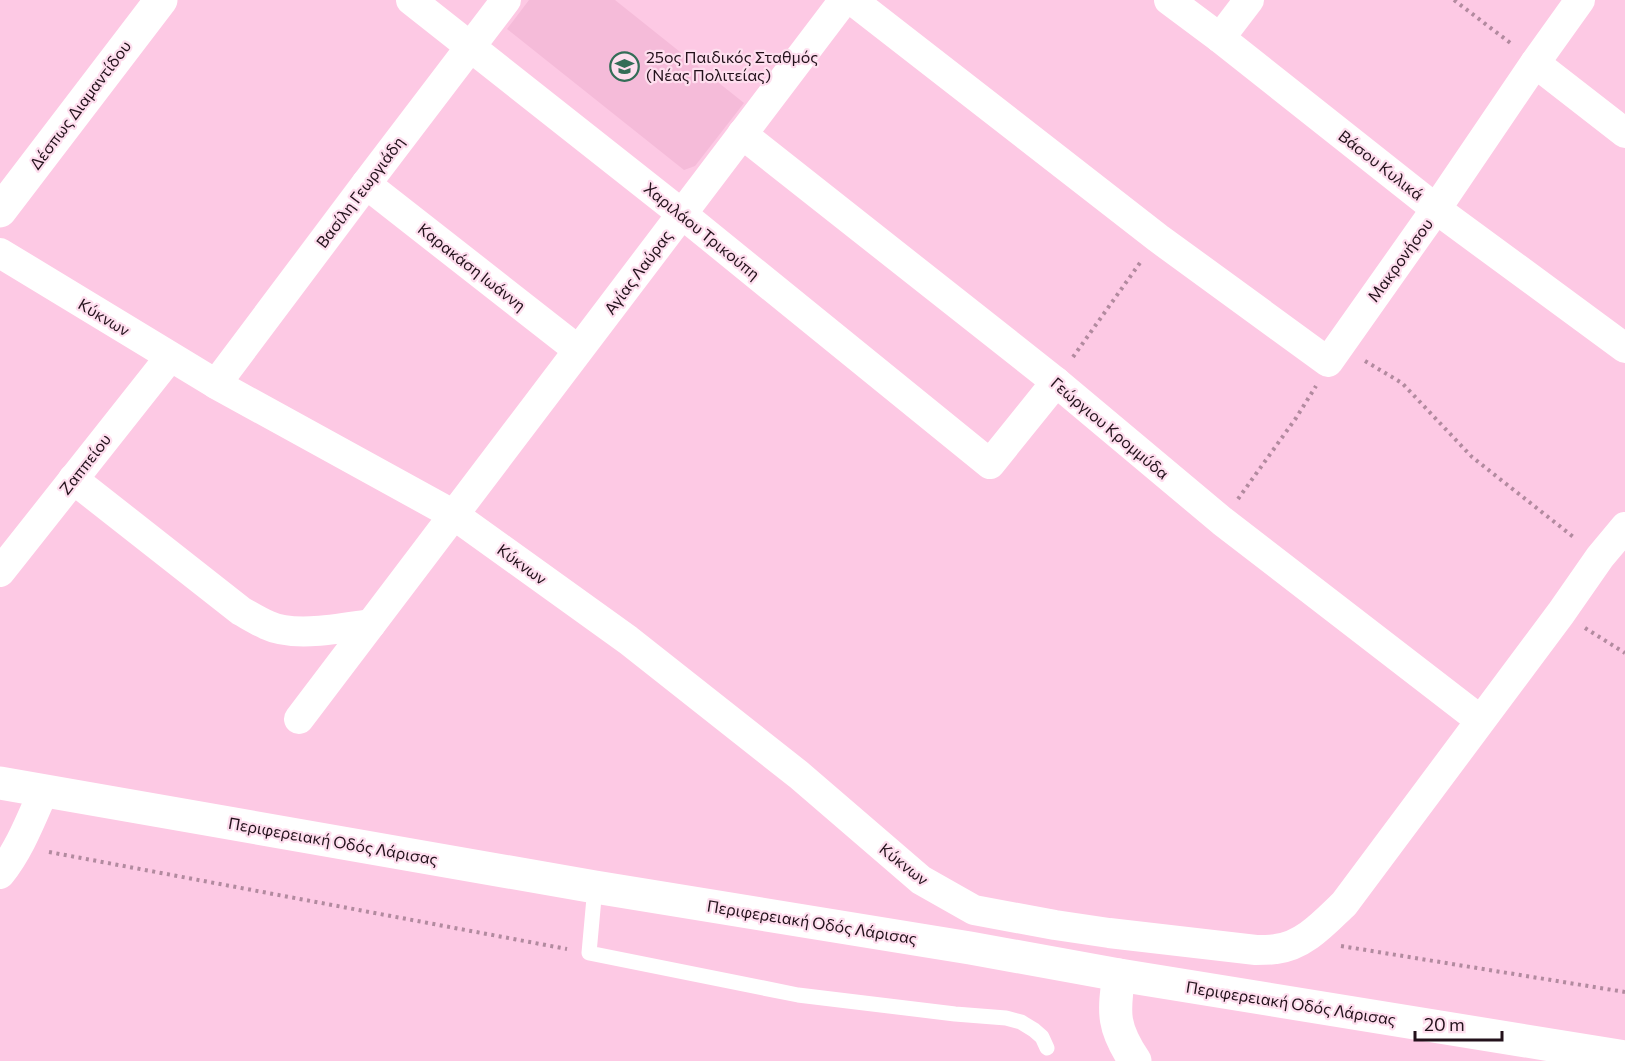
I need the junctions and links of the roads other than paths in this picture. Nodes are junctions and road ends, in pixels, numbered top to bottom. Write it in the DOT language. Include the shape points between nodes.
graph roads {
  1 [pos="161,0"];
  2 [pos="411,0"];
  3 [pos="506,0"];
  4 [pos="844,0"];
  5 [pos="852,0"];
  6 [pos="1169,0"];
  7 [pos="1249,0"];
  8 [pos="1580,0"];
  9 [pos="1220,38"];
  10 [pos="471,47"];
  11 [pos="1535,63"];
  12 [pos="1625,133"];
  13 [pos="742,134"];
  14 [pos="366,184"];
  15 [pos="1436,209"];
  16 [pos="0,211"];
  17 [pos="682,214"];
  18 [pos="0,253"];
  19 [pos="1625,348"];
  20 [pos="578,350"];
  21 [pos="170,357"];
  22 [pos="1056,382"];
  23 [pos="216,384"];
  24 [pos="74,479"];
  25 [pos="454,515"];
  26 [pos="1625,527"];
  27 [pos="0,572"];
  28 [pos="371,624"];
  29 [pos="299,719"];
  30 [pos="1480,720"];
  31 [pos="0,783"];
  32 [pos="44,790"];
  33 [pos="0,874"];
  34 [pos="595,887"];
  35 [pos="974,910"];
  36 [pos="970,948"];
  37 [pos="1119,975"];
  38 [pos="1047,1048"];
  39 [pos="1625,1057"];
  40 [pos="1135,1061"];
  1 -- 16 [label="main road, Δέσπως Διαμαντίδου"];
  2 -- 10 [label="street, Χαριλάου Τρικούπη"];
  3 -- 10 [label="street, Βασίλη Γεωργιάδη"];
  4 -- 13 [label="street, Αγίας Λαύρας"];
  5 -- 15 [label="street, Μακρονήσου" via="1158,238 1333,353"];
  6 -- 9 [label="street, Βάσου Κυλικά"];
  7 -- 9 [label="street"];
  8 -- 11 [label="street, Μακρονήσου"];
  9 -- 15 [label="street, Βάσου Κυλικά"];
  10 -- 14 [label="street, Βασίλη Γεωργιάδη"];
  10 -- 17 [label="street, Χαριλάου Τρικούπη"];
  11 -- 12 [label="street"];
  11 -- 15 [label="street, Μακρονήσου"];
  13 -- 17 [label="street, Αγίας Λαύρας"];
  13 -- 22 [label="street, Γεώργιου Κρομμύδα"];
  14 -- 20 [label="street, Καρακάση Ιωάννη"];
  14 -- 23 [label="street, Βασίλη Γεωργιάδη"];
  15 -- 19 [label="street, Βάσου Κυλικά"];
  17 -- 20 [label="street, Αγίας Λαύρας"];
  17 -- 22 [label="street, Χαριλάου Τρικούπη" via="990,464"];
  18 -- 21 [label="street, Κύκνων"];
  20 -- 25 [label="street, Αγίας Λαύρας"];
  21 -- 23 [label="street, Κύκνων"];
  21 -- 24 [label="street, Ζαππείου"];
  22 -- 30 [label="street, Γεώργιου Κρομμύδα" via="1222,521"];
  23 -- 25 [label="street, Κύκνων"];
  24 -- 27 [label="street, Ζαππείου"];
  24 -- 28 [label="street" via="241,611 268,626 297,632"];
  25 -- 28 [label="street, Αγίας Λαύρας"];
  25 -- 35 [label="street, Κύκνων" via="628,640 799,775 921,880"];
  26 -- 30 [label="street"];
  28 -- 29 [label="street, Αγίας Λαύρας"];
  30 -- 35 [label="street, Κύκνων" via="1344,904 1299,942 1278,949 1256,950 1109,933"];
  31 -- 32 [label="main road, Περιφερειακή Οδός Λάρισας"];
  32 -- 33 [label="street" via="19,847"];
  32 -- 34 [label="main road, Περιφερειακή Οδός Λάρισας"];
  34 -- 36 [label="main road, Περιφερειακή Οδός Λάρισας"];
  34 -- 38 [label="lane" via="589,953 798,995 1005,1018 1034,1030"];
  35 -- 36 [label="street"];
  36 -- 37 [label="main road, Περιφερειακή Οδός Λάρισας"];
  37 -- 39 [label="main road, Περιφερειακή Οδός Λάρισας"];
  37 -- 40 [label="main road" via="1117,1025"];
}
